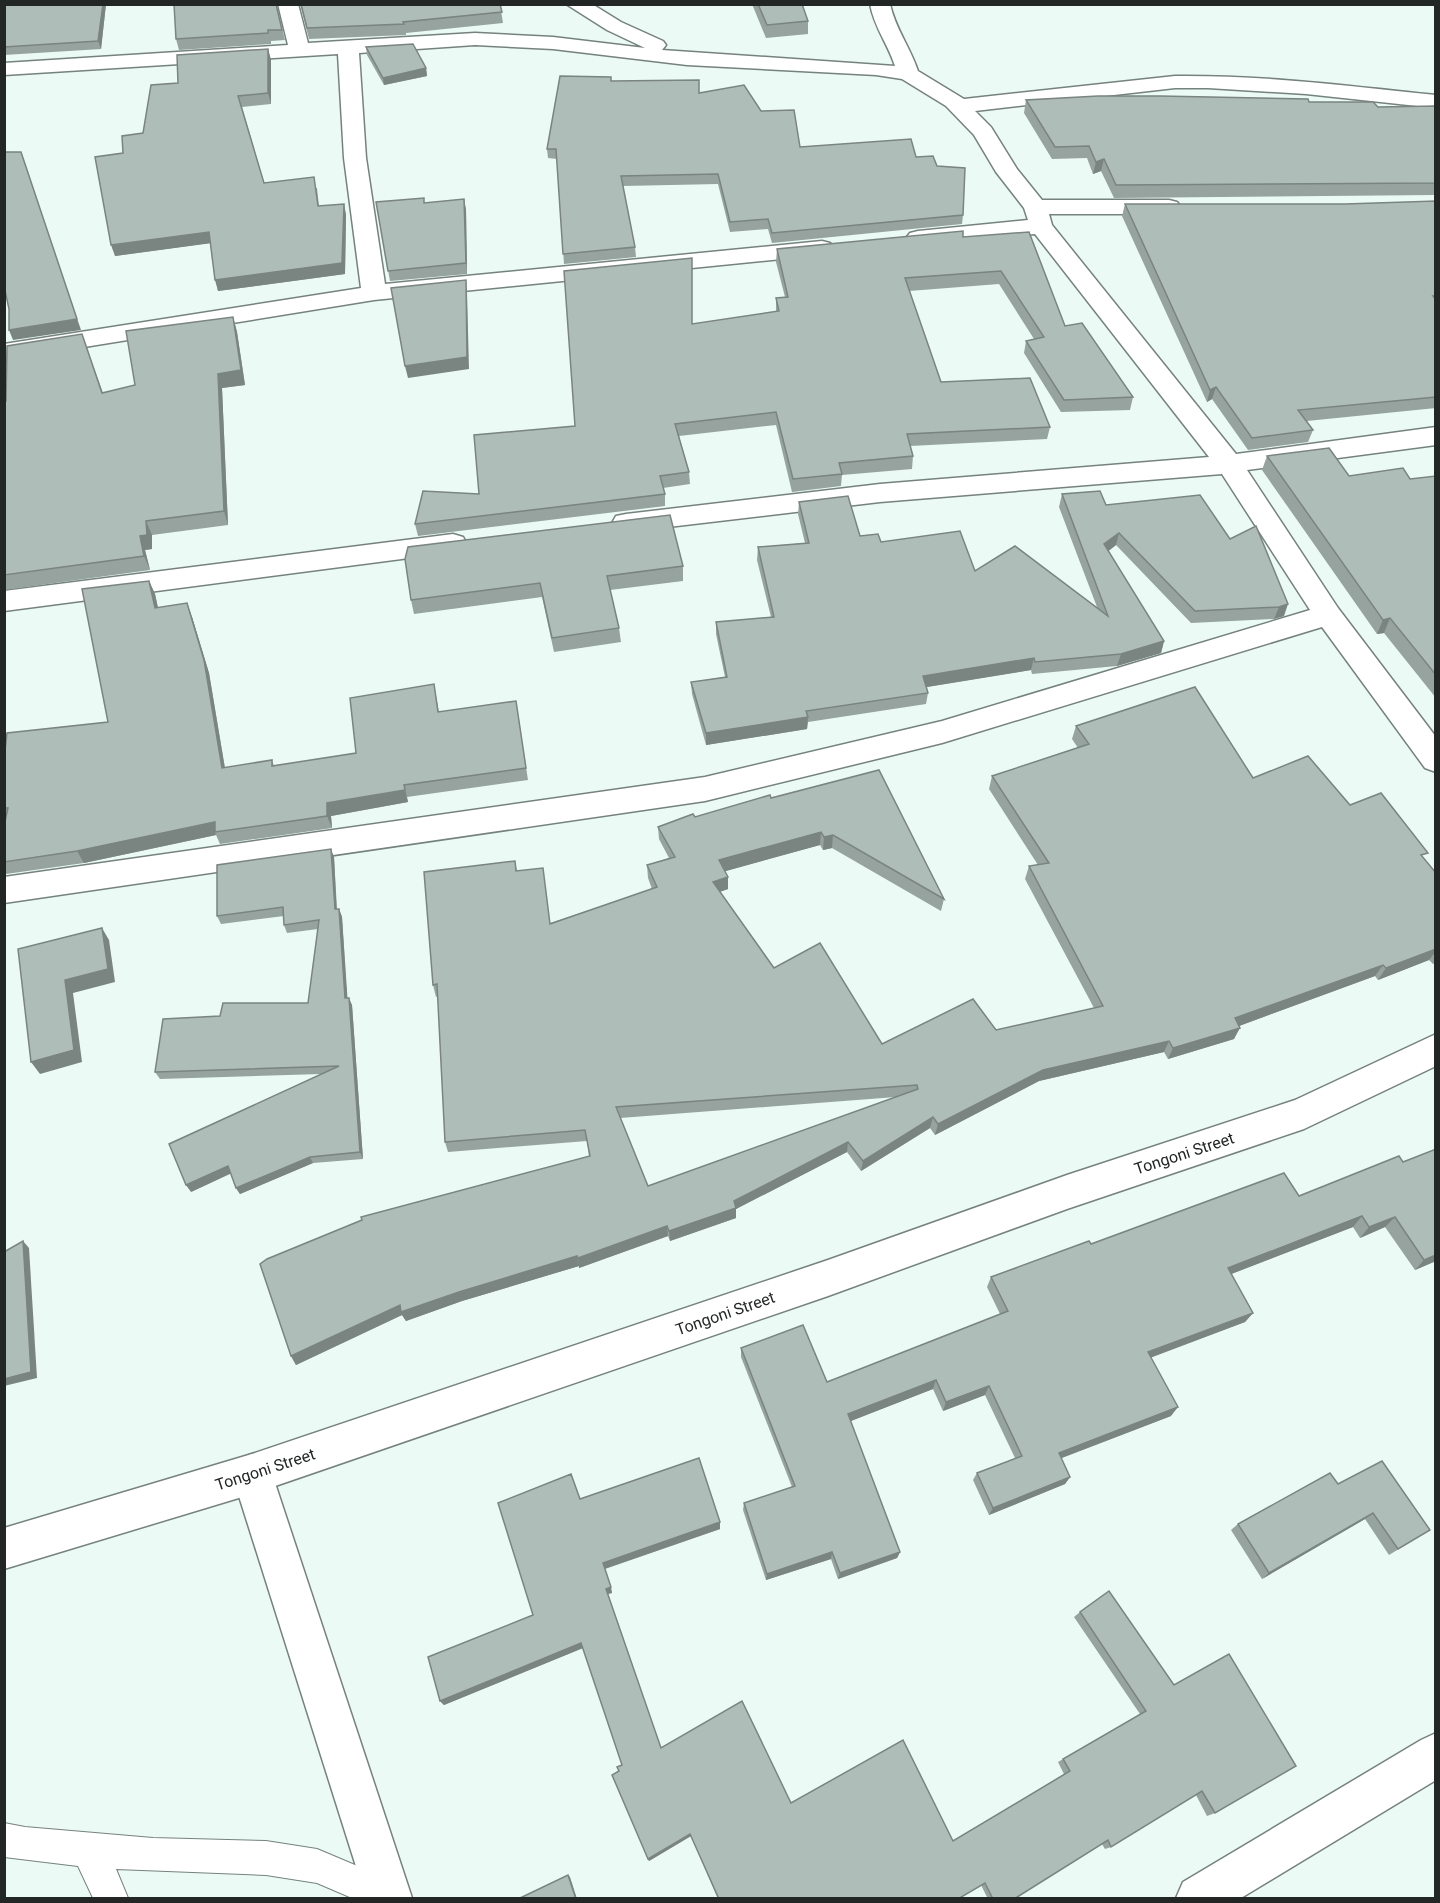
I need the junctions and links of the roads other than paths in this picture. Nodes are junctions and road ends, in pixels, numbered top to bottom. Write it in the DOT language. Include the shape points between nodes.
graph roads {
  1 [pos="288,4"];
  2 [pos="576,4"];
  3 [pos="880,4"];
  4 [pos="348,48"];
  5 [pos="300,51"];
  6 [pos="687,59"];
  7 [pos="4,69"];
  8 [pos="908,74"];
  9 [pos="1436,102"];
  10 [pos="959,106"];
  11 [pos="1188,207"];
  12 [pos="1038,217"];
  13 [pos="898,240"];
  14 [pos="839,246"];
  15 [pos="374,292"];
  16 [pos="4,352"];
  17 [pos="1436,436"];
  18 [pos="1229,464"];
  19 [pos="602,526"];
  20 [pos="474,542"];
  21 [pos="4,601"];
  22 [pos="1328,615"];
  23 [pos="1436,760"];
  24 [pos="4,890"];
  25 [pos="1436,1049"];
  26 [pos="252,1474"];
  27 [pos="4,1549"];
  28 [pos="1436,1755"];
  29 [pos="4,1840"];
  30 [pos="88,1849"];
  31 [pos="388,1897"];
  32 [pos="111,1899"];
  33 [pos="1199,1899"];
  1 -- 5 [label="street"];
  2 -- 6 [label="street"];
  3 -- 8 [label="street"];
  4 -- 5 [label="street"];
  4 -- 6 [label="street" via="511,39"];
  4 -- 15 [label="street" via="355,158"];
  5 -- 7 [label="street"];
  6 -- 8 [label="street"];
  8 -- 10 [label="street"];
  9 -- 10 [label="street" via="1209,81"];
  10 -- 12 [label="street" via="983,132"];
  11 -- 12 [label="street"];
  12 -- 13 [label="street"];
  12 -- 18 [label="street"];
  14 -- 15 [label="street"];
  15 -- 16 [label="street"];
  17 -- 18 [label="street"];
  18 -- 19 [label="street" via="880,493"];
  18 -- 22 [label="street"];
  20 -- 21 [label="street"];
  22 -- 23 [label="street"];
  22 -- 24 [label="street" via="942,732 705,789"];
  25 -- 26 [label="street, Tongoni Street" via="1304,1113"];
  26 -- 27 [label="street, Tongoni Street"];
  26 -- 31 [label="street"];
  28 -- 33 [label="street"];
  29 -- 30 [label="lane"];
  30 -- 31 [label="lane" via="266,1858 317,1866"];
  30 -- 32 [label="lane"];
}
